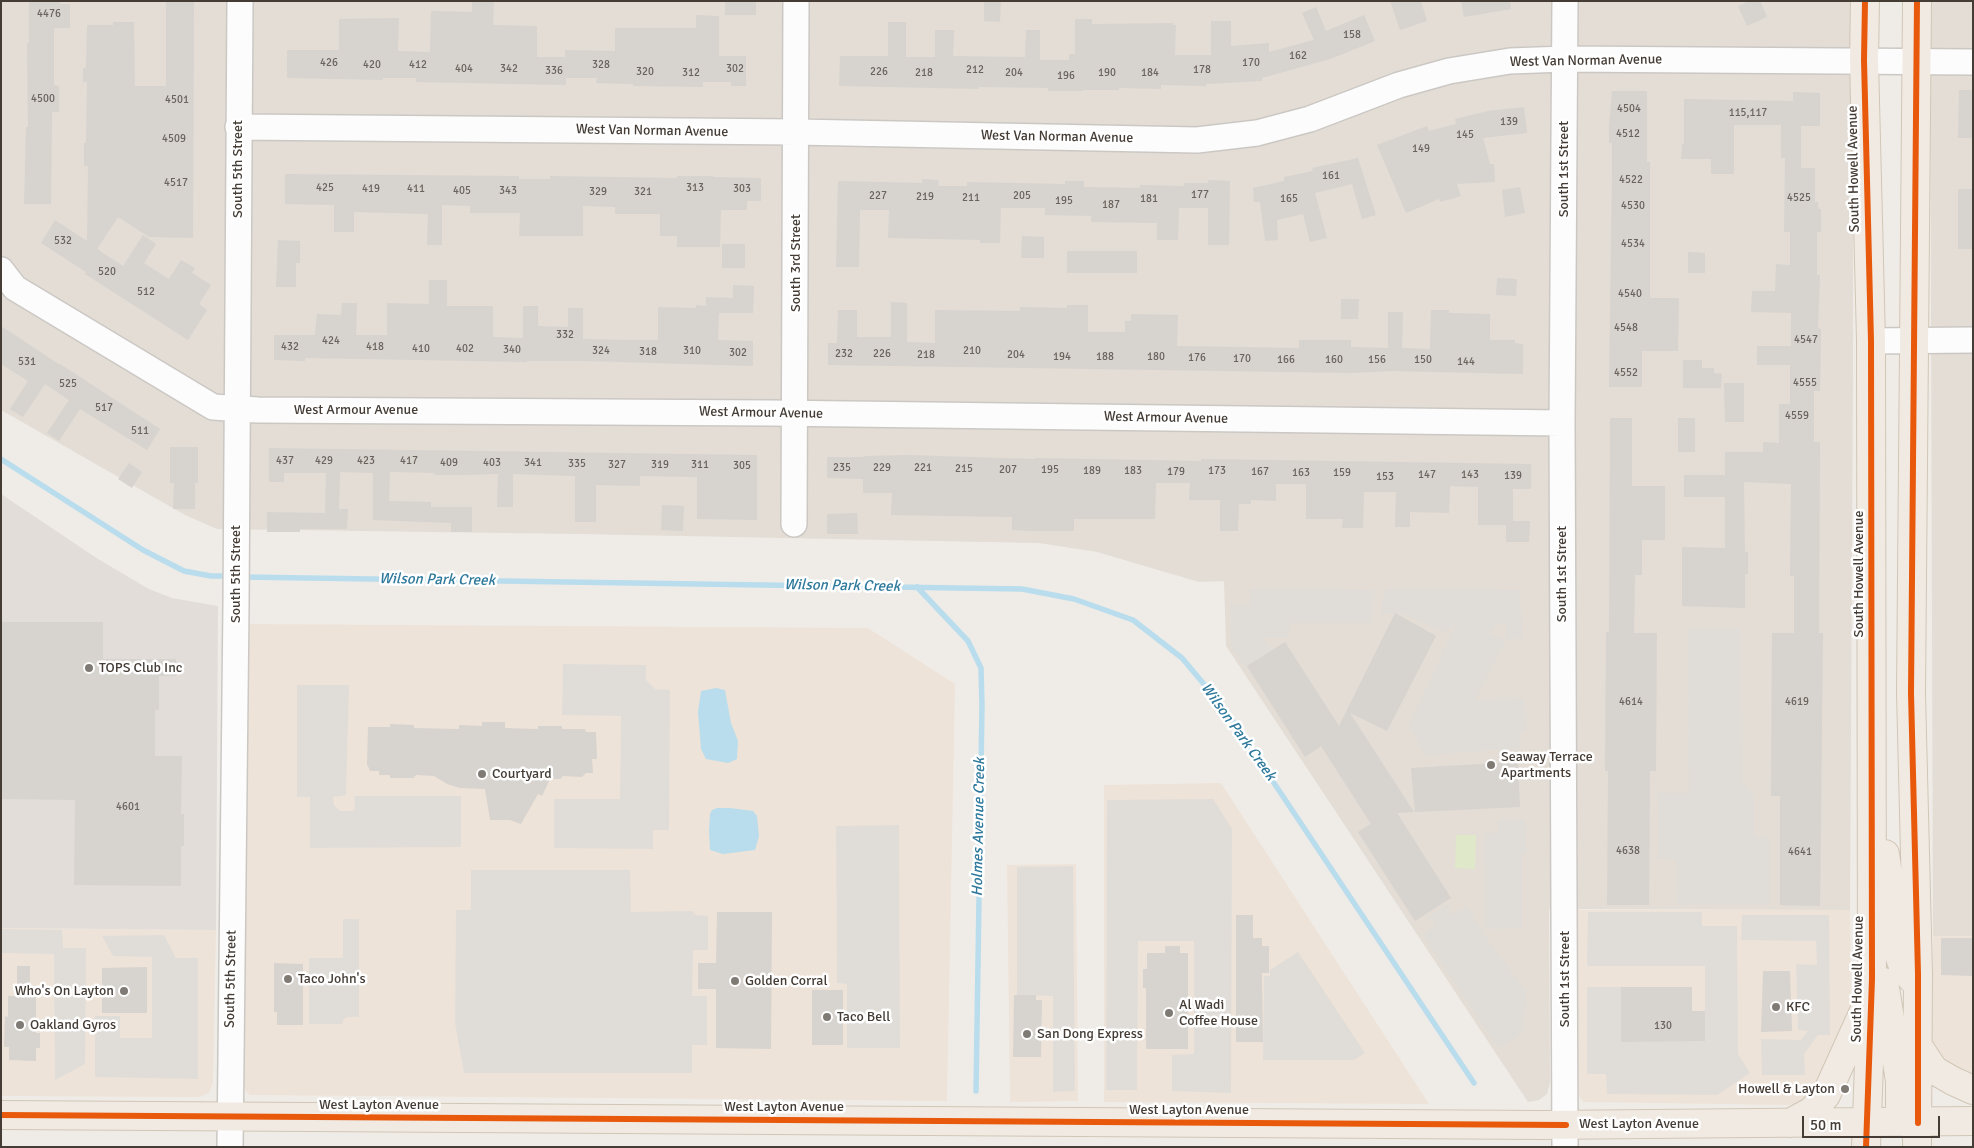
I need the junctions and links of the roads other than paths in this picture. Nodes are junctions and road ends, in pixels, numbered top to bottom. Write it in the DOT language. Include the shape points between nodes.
graph roads {
  1 [pos="240,1"];
  2 [pos="796,1"];
  3 [pos="1565,1"];
  4 [pos="1865,1"];
  5 [pos="1917,1"];
  6 [pos="1564,59"];
  7 [pos="1864,60"];
  8 [pos="1917,60"];
  9 [pos="1973,62"];
  10 [pos="238,127"];
  11 [pos="796,132"];
  12 [pos="1,270"];
  13 [pos="1914,340"];
  14 [pos="1973,340"];
  15 [pos="1871,341"];
  16 [pos="236,409"];
  17 [pos="795,414"];
  18 [pos="1562,423"];
  19 [pos="794,524"];
  20 [pos="1872,693"];
  21 [pos="1911,693"];
  22 [pos="1872,779"];
  23 [pos="1872,906"];
  24 [pos="1918,985"];
  25 [pos="1871,996"];
  26 [pos="1918,1046"];
  27 [pos="1973,1090"];
  28 [pos="1,1115"];
  29 [pos="230,1116"];
  30 [pos="1973,1121"];
  31 [pos="1790,1123"];
  32 [pos="1866,1135"];
  33 [pos="1910,1135"];
  34 [pos="1565,1136"];
  35 [pos="230,1147"];
  1 -- 10 [label="street, South 5th Street"];
  2 -- 11 [label="street, South 3rd Street"];
  3 -- 6 [label="street, South 1st Street"];
  4 -- 7 [label="main road, South Howell Avenue"];
  5 -- 8 [label="main road"];
  6 -- 7 [label="street, West Van Norman Avenue"];
  6 -- 11 [label="street, West Van Norman Avenue" via="1510,61 1449,71 1399,85 1310,119 1257,133 1197,140"];
  6 -- 18 [label="street, South 1st Street"];
  7 -- 8 [label="street, West Van Norman Avenue"];
  7 -- 15 [label="main road, South Howell Avenue"];
  8 -- 9 [label="street, West Van Norman Avenue"];
  8 -- 13 [label="main road"];
  10 -- 11 [label="street, West Van Norman Avenue"];
  10 -- 16 [label="street, South 5th Street"];
  11 -- 17 [label="street, South 3rd Street"];
  12 -- 16 [label="street, West Armour Avenue" via="15,288 213,407"];
  13 -- 14 [label="street"];
  13 -- 15 [label="street"];
  13 -- 21 [label="main road"];
  15 -- 20 [label="main road, South Howell Avenue"];
  16 -- 17 [label="street, West Armour Avenue"];
  16 -- 29 [label="street, South 5th Street"];
  17 -- 18 [label="street, West Armour Avenue"];
  17 -- 19 [label="street, South 3rd Street"];
  18 -- 34 [label="street, South 1st Street"];
  20 -- 21 [label="main road"];
  20 -- 22 [label="main road, South Howell Avenue"];
  21 -- 24 [label="main road"];
  22 -- 23 [label="main road, South Howell Avenue"];
  22 -- 24 [label="main road" via="1900,958 1904,969"];
  23 -- 25 [label="main road, South Howell Avenue"];
  23 -- 33 [label="main road"];
  24 -- 26 [label="main road"];
  25 -- 31 [label="main road" via="1826,1095 1812,1111"];
  25 -- 32 [label="main road, South Howell Avenue"];
  26 -- 27 [label="main road" via="1934,1070"];
  26 -- 33 [label="main road"];
  28 -- 29 [label="main road, West Layton Avenue"];
  29 -- 34 [label="main road, West Layton Avenue"];
  29 -- 35 [label="street, South 5th Street"];
  30 -- 33 [label="main road, West Layton Avenue"];
  31 -- 32 [label="main road, West Layton Avenue"];
  31 -- 34 [label="main road, West Layton Avenue"];
  32 -- 33 [label="main road, West Layton Avenue"];
}
